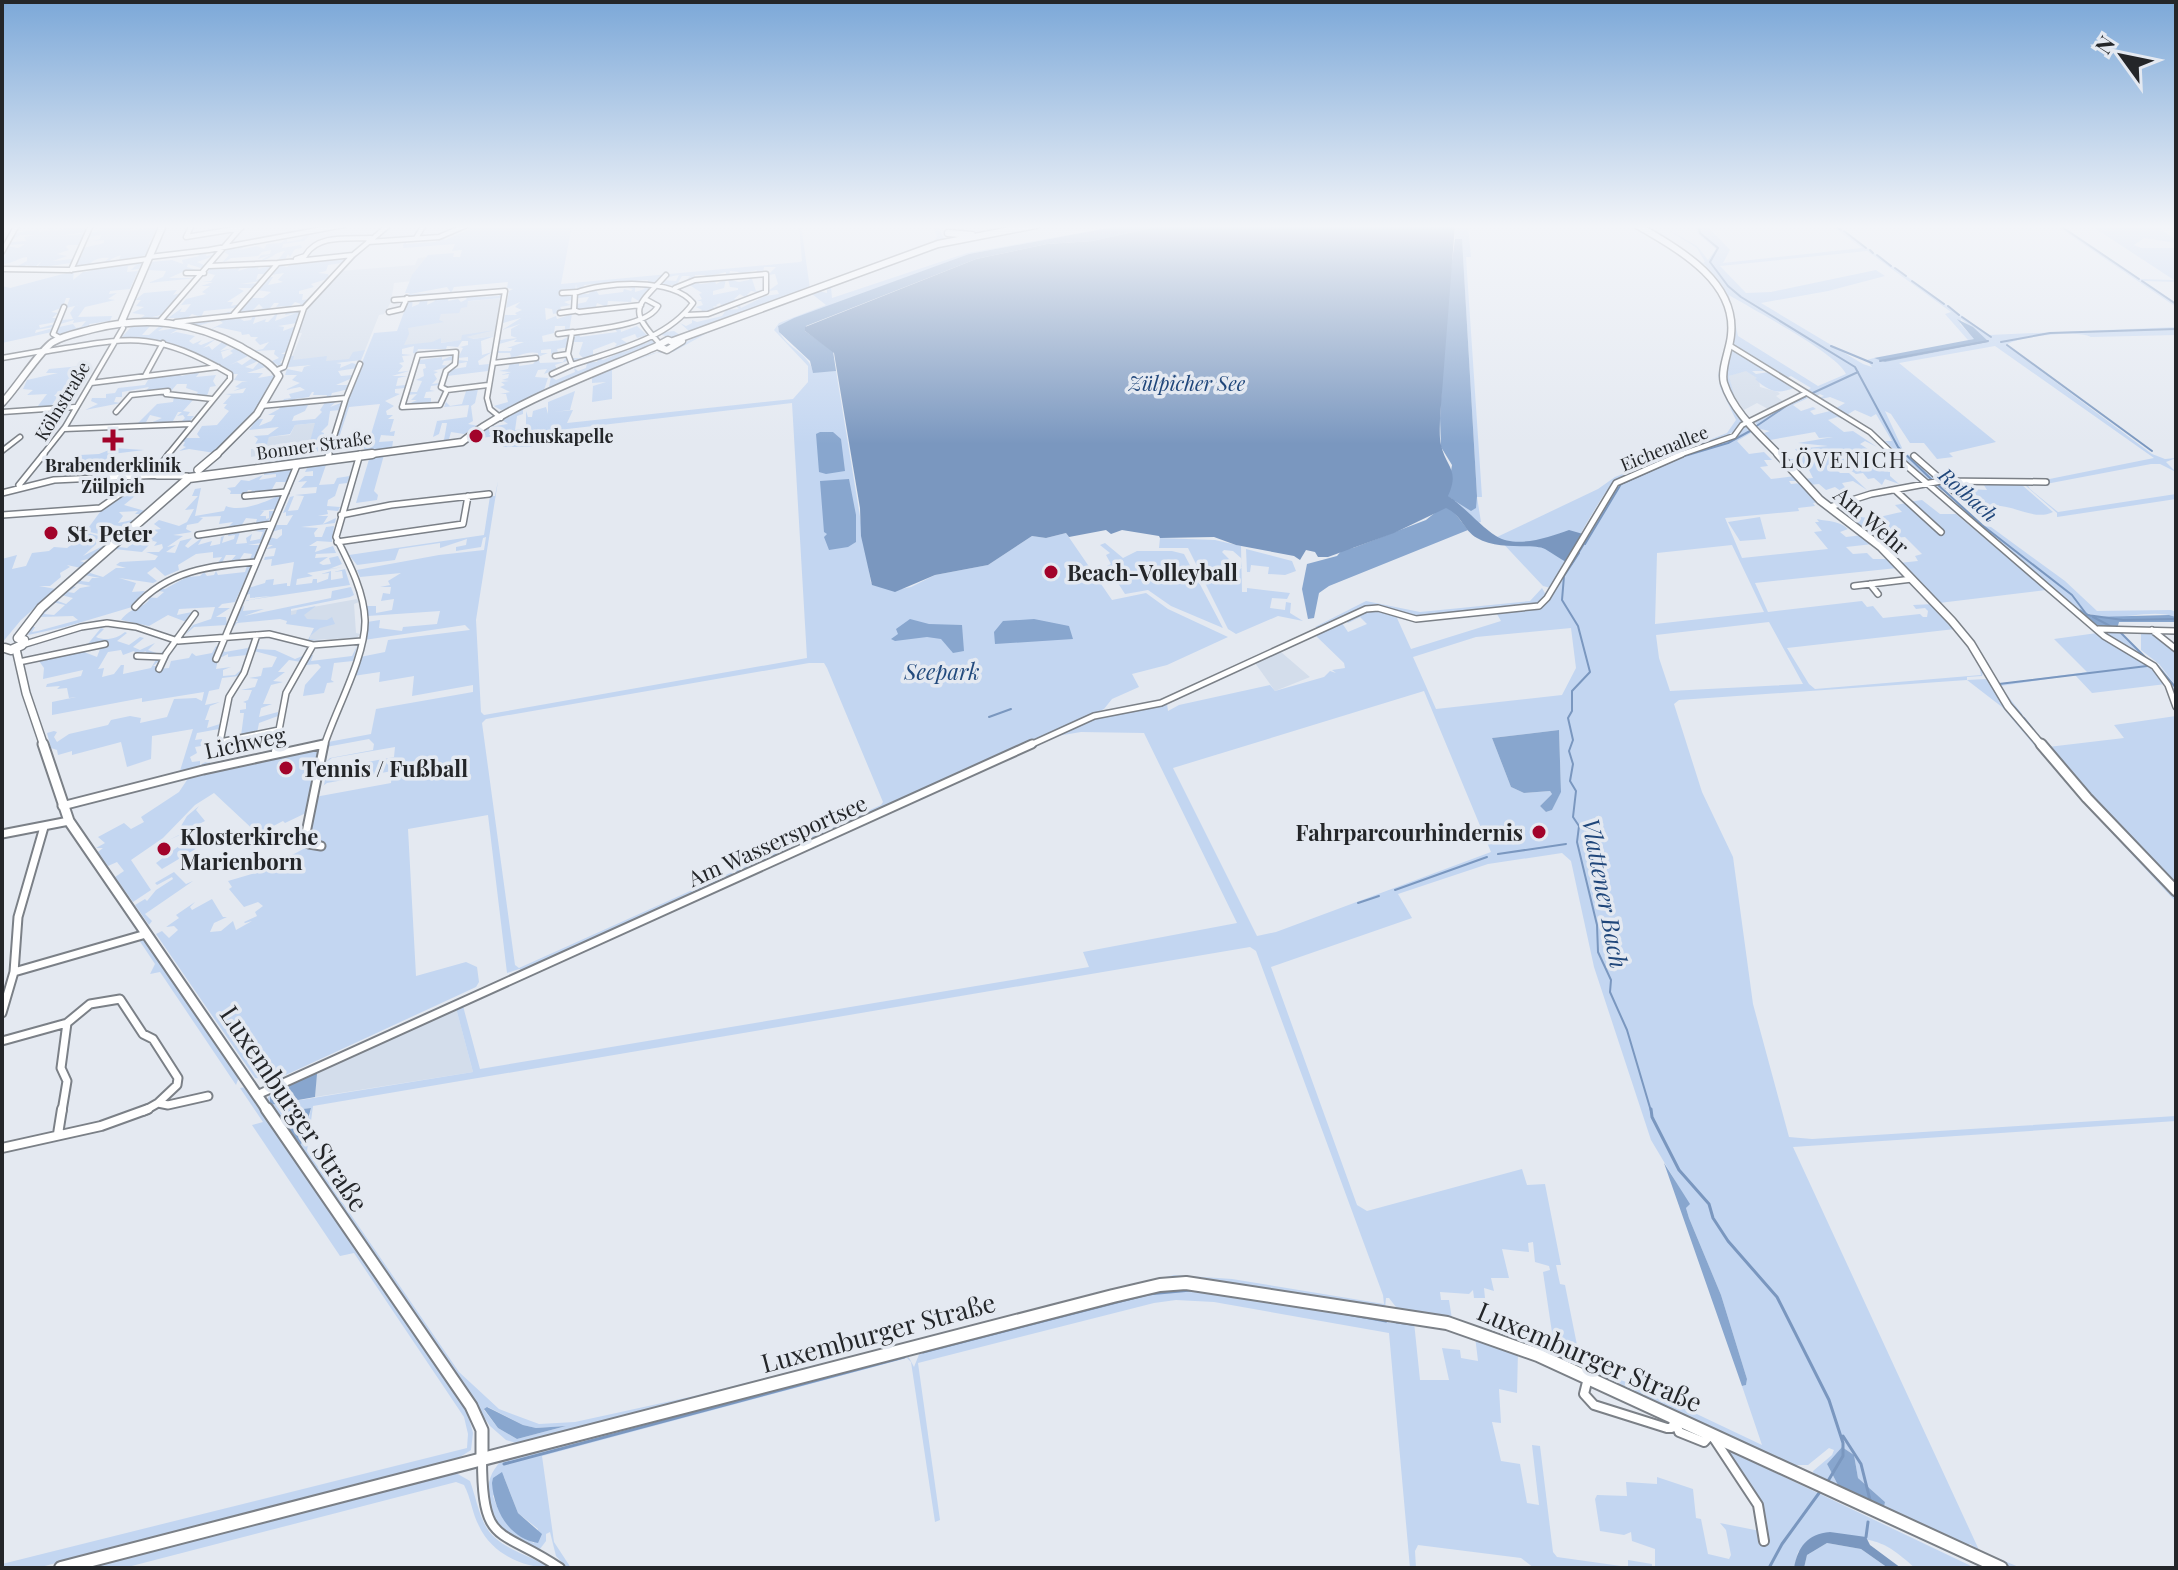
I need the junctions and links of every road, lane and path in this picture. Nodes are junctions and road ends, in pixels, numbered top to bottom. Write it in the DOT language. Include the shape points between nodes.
graph roads {
  1 [pos="134,298"];
  2 [pos="181,298"];
  3 [pos="247,298"];
  4 [pos="313,298"];
  5 [pos="405,298"];
  6 [pos="407,298"];
  7 [pos="503,298"];
  8 [pos="576,298"];
  9 [pos="691,298"];
  10 [pos="749,298"];
  11 [pos="793,298"];
  12 [pos="1721,298"];
  13 [pos="645,299"];
  14 [pos="394,300"];
  15 [pos="641,305"];
  16 [pos="64,307"];
  17 [pos="304,308"];
  18 [pos="574,311"];
  19 [pos="389,312"];
  20 [pos="560,313"];
  21 [pos="233,315"];
  22 [pos="686,315"];
  23 [pos="160,321"];
  24 [pos="639,321"];
  25 [pos="176,322"];
  26 [pos="124,325"];
  27 [pos="573,332"];
  28 [pos="558,334"];
  29 [pos="651,334"];
  30 [pos="60,338"];
  31 [pos="113,341"];
  32 [pos="163,343"];
  33 [pos="666,344"];
  34 [pos="1729,345"];
  35 [pos="459,347"];
  36 [pos="42,352"];
  37 [pos="456,354"];
  38 [pos="568,354"];
  39 [pos="555,356"];
  40 [pos="2,358"];
  41 [pos="536,358"];
  42 [pos="493,363"];
  43 [pos="360,364"];
  44 [pos="572,365"];
  45 [pos="218,367"];
  46 [pos="277,370"];
  47 [pos="552,374"];
  48 [pos="145,376"];
  49 [pos="91,383"];
  50 [pos="488,385"];
  51 [pos="447,390"];
  52 [pos="1806,396"];
  53 [pos="346,398"];
  54 [pos="212,399"];
  55 [pos="2,403"];
  56 [pos="261,406"];
  57 [pos="75,407"];
  58 [pos="2,412"];
  59 [pos="116,412"];
  60 [pos="502,416"];
  61 [pos="190,424"];
  62 [pos="1753,426"];
  63 [pos="64,429"];
  64 [pos="20,437"];
  65 [pos="2,451"];
  66 [pos="360,454"];
  67 [pos="1914,456"];
  68 [pos="327,459"];
  69 [pos="298,463"];
  70 [pos="199,472"];
  71 [pos="154,474"];
  72 [pos="141,475"];
  73 [pos="188,476"];
  74 [pos="1936,482"];
  75 [pos="2046,482"];
  76 [pos="3,484"];
  77 [pos="15,486"];
  78 [pos="1895,490"];
  79 [pos="286,492"];
  80 [pos="1955,492"];
  81 [pos="2,493"];
  82 [pos="489,494"];
  83 [pos="245,496"];
  84 [pos="468,496"];
  85 [pos="1830,507"];
  86 [pos="2,515"];
  87 [pos="341,515"];
  88 [pos="272,524"];
  89 [pos="1941,532"];
  90 [pos="198,535"];
  91 [pos="337,542"];
  92 [pos="256,562"];
  93 [pos="1912,579"];
  94 [pos="1870,584"];
  95 [pos="1854,586"];
  96 [pos="1550,594"];
  97 [pos="1878,594"];
  98 [pos="135,607"];
  99 [pos="195,614"];
  100 [pos="2098,629"];
  101 [pos="2152,630"];
  102 [pos="2176,631"];
  103 [pos="257,635"];
  104 [pos="224,639"];
  105 [pos="178,641"];
  106 [pos="362,641"];
  107 [pos="20,643"];
  108 [pos="105,644"];
  109 [pos="313,645"];
  110 [pos="4,648"];
  111 [pos="2176,649"];
  112 [pos="137,656"];
  113 [pos="163,657"];
  114 [pos="216,659"];
  115 [pos="19,662"];
  116 [pos="159,669"];
  117 [pos="2176,707"];
  118 [pos="279,730"];
  119 [pos="324,744"];
  120 [pos="275,754"];
  121 [pos="62,807"];
  122 [pos="69,821"];
  123 [pos="44,827"];
  124 [pos="2,834"];
  125 [pos="321,846"];
  126 [pos="2176,891"];
  127 [pos="146,934"];
  128 [pos="14,972"];
  129 [pos="5,994"];
  130 [pos="2,1013"];
  131 [pos="67,1023"];
  132 [pos="2,1041"];
  133 [pos="257,1095"];
  134 [pos="206,1096"];
  135 [pos="158,1103"];
  136 [pos="58,1134"];
  137 [pos="2,1148"];
  138 [pos="1588,1378"];
  139 [pos="1674,1420"];
  140 [pos="1711,1434"];
  141 [pos="482,1459"];
  142 [pos="1764,1541"];
  143 [pos="61,1568"];
  144 [pos="560,1568"];
  145 [pos="2001,1568"];
  1 -- 26 [label="street"];
  2 -- 23 [label="street"];
  3 -- 21 [label="street"];
  4 -- 17 [label="street"];
  5 -- 14 [label="street"];
  6 -- 19 [label="street" via="403,309"];
  7 -- 42 [label="street"];
  8 -- 18 [label="street"];
  9 -- 22 [label="street"];
  10 -- 22 [label="street" via="708,314"];
  11 -- 33 [label="main road, Bonner Straße"];
  12 -- 34 [label="street, Am Wehr" via="1730,316"];
  13 -- 15 [label="street"];
  13 -- 24 [label="street" via="658,308"];
  15 -- 18 [label="street"];
  15 -- 24 [label="street"];
  16 -- 30 [label="street" via="53,334"];
  17 -- 21 [label="street"];
  17 -- 46 [label="street" via="284,366"];
  18 -- 20 [label="street"];
  21 -- 25 [label="street"];
  22 -- 29 [label="street"];
  23 -- 25 [label="street"];
  23 -- 26 [label="street"];
  24 -- 27 [label="street"];
  24 -- 29 [label="street"];
  25 -- 46 [label="street" via="225,339"];
  26 -- 30 [label="street"];
  26 -- 31 [label="street, Kölnstraße"];
  27 -- 28 [label="street"];
  27 -- 38 [label="street"];
  29 -- 33 [label="street"];
  29 -- 44 [label="street"];
  30 -- 36 [label="street"];
  31 -- 32 [label="street"];
  31 -- 36 [label="street"];
  31 -- 49 [label="street, Kölnstraße"];
  32 -- 45 [label="street"];
  32 -- 48 [label="street"];
  33 -- 60 [label="main road, Bonner Straße"];
  34 -- 52 [label="street"];
  34 -- 62 [label="street, Am Wehr" via="1724,384"];
  35 -- 37 [label="street"];
  36 -- 40 [label="street"];
  36 -- 55 [label="street"];
  37 -- 51 [label="street" via="441,387"];
  37 -- 51 [label="street" via="416,356 402,407 440,405"];
  38 -- 39 [label="street"];
  38 -- 44 [label="street"];
  41 -- 42 [label="street"];
  42 -- 50 [label="street"];
  43 -- 53 [label="street"];
  44 -- 47 [label="street"];
  45 -- 48 [label="street"];
  45 -- 54 [label="street" via="231,378"];
  46 -- 56 [label="street" via="278,382"];
  48 -- 49 [label="street"];
  49 -- 57 [label="street, Kölnstraße"];
  50 -- 51 [label="street"];
  50 -- 60 [label="street" via="489,406"];
  52 -- 62 [label="street, Eichenallee"];
  52 -- 74 [label="street" via="1868,430"];
  53 -- 56 [label="street"];
  53 -- 68 [label="street"];
  54 -- 59 [label="street" via="168,391 134,395"];
  54 -- 61 [label="street"];
  56 -- 70 [label="street"];
  57 -- 58 [label="street"];
  57 -- 63 [label="street, Kölnstraße"];
  60 -- 66 [label="main road, Bonner Straße" via="461,439"];
  61 -- 63 [label="street"];
  61 -- 71 [label="street"];
  62 -- 85 [label="street, Am Wehr"];
  62 -- 96 [label="street, Eichenallee" via="1742,425 1734,436 1617,482"];
  63 -- 77 [label="street, Kölnstraße"];
  64 -- 65 [label="street"];
  66 -- 68 [label="main road, Bonner Straße"];
  66 -- 87 [label="street"];
  67 -- 74 [label="street"];
  68 -- 69 [label="main road, Bonner Straße"];
  69 -- 70 [label="main road, Bonner Straße"];
  69 -- 79 [label="street"];
  70 -- 73 [label="main road, Bonner Straße"];
  71 -- 72 [label="street"];
  71 -- 73 [label="street"];
  71 -- 73 [label="street"];
  72 -- 77 [label="street"];
  72 -- 86 [label="street" via="100,509"];
  73 -- 107 [label="main road" via="41,608"];
  74 -- 75 [label="street"];
  74 -- 78 [label="street"];
  74 -- 80 [label="street"];
  74 -- 100 [label="street"];
  76 -- 77 [label="street"];
  77 -- 81 [label="street"];
  78 -- 85 [label="street"];
  78 -- 89 [label="street"];
  79 -- 83 [label="street"];
  79 -- 88 [label="street"];
  82 -- 84 [label="street"];
  84 -- 87 [label="street"];
  84 -- 91 [label="street" via="463,524"];
  85 -- 93 [label="street, Am Wehr"];
  87 -- 91 [label="street"];
  88 -- 90 [label="street"];
  88 -- 92 [label="street"];
  91 -- 106 [label="street" via="360,591 365,615"];
  92 -- 98 [label="street" via="175,574 153,586"];
  92 -- 104 [label="street"];
  93 -- 94 [label="street"];
  93 -- 126 [label="street, Am Wehr" via="1969,641 2008,706"];
  94 -- 95 [label="street"];
  94 -- 97 [label="street"];
  96 -- 133 [label="street, Am Wassersportsee" via="1531,607 1420,619 1371,608 1161,703 1101,713"];
  99 -- 105 [label="street"];
  100 -- 101 [label="street"];
  100 -- 117 [label="street" via="2154,666"];
  101 -- 102 [label="street"];
  101 -- 111 [label="street"];
  103 -- 104 [label="street"];
  103 -- 109 [label="street"];
  103 -- 118 [label="street" via="229,697 220,742"];
  104 -- 105 [label="street"];
  104 -- 114 [label="street"];
  105 -- 107 [label="street" via="115,623"];
  105 -- 113 [label="street"];
  106 -- 109 [label="street"];
  106 -- 119 [label="street"];
  107 -- 110 [label="main road"];
  107 -- 115 [label="street, Luxemburger Straße"];
  108 -- 115 [label="street"];
  109 -- 118 [label="street" via="286,693"];
  112 -- 113 [label="street"];
  113 -- 116 [label="street"];
  115 -- 121 [label="street, Luxemburger Straße"];
  118 -- 120 [label="street"];
  119 -- 120 [label="street, Lichweg"];
  119 -- 125 [label="street" via="306,833 309,844"];
  120 -- 121 [label="street, Lichweg"];
  121 -- 122 [label="street, Luxemburger Straße"];
  121 -- 123 [label="street"];
  122 -- 123 [label="street"];
  122 -- 127 [label="street, Luxemburger Straße"];
  123 -- 124 [label="street"];
  123 -- 128 [label="street" via="18,917"];
  127 -- 128 [label="street"];
  127 -- 133 [label="street, Luxemburger Straße"];
  128 -- 129 [label="street"];
  129 -- 130 [label="street"];
  131 -- 132 [label="street"];
  131 -- 135 [label="street" via="83,1007 120,999 178,1078"];
  131 -- 136 [label="street" via="61,1068 67,1081"];
  133 -- 141 [label="street, Luxemburger Straße" via="471,1406 482,1430"];
  134 -- 135 [label="street"];
  135 -- 136 [label="street" via="101,1126"];
  136 -- 137 [label="street"];
  138 -- 139 [label="main road, Luxemburger Straße"];
  138 -- 139 [label="street" via="1584,1394 1594,1405 1667,1428"];
  138 -- 141 [label="main road, Luxemburger Straße" via="1453,1324 1175,1283"];
  139 -- 140 [label="main road, Luxemburger Straße"];
  140 -- 142 [label="street" via="1758,1505"];
  140 -- 145 [label="main road, Luxemburger Straße"];
  141 -- 143 [label="main road"];
  141 -- 144 [label="street" via="491,1524 509,1541"];
}
